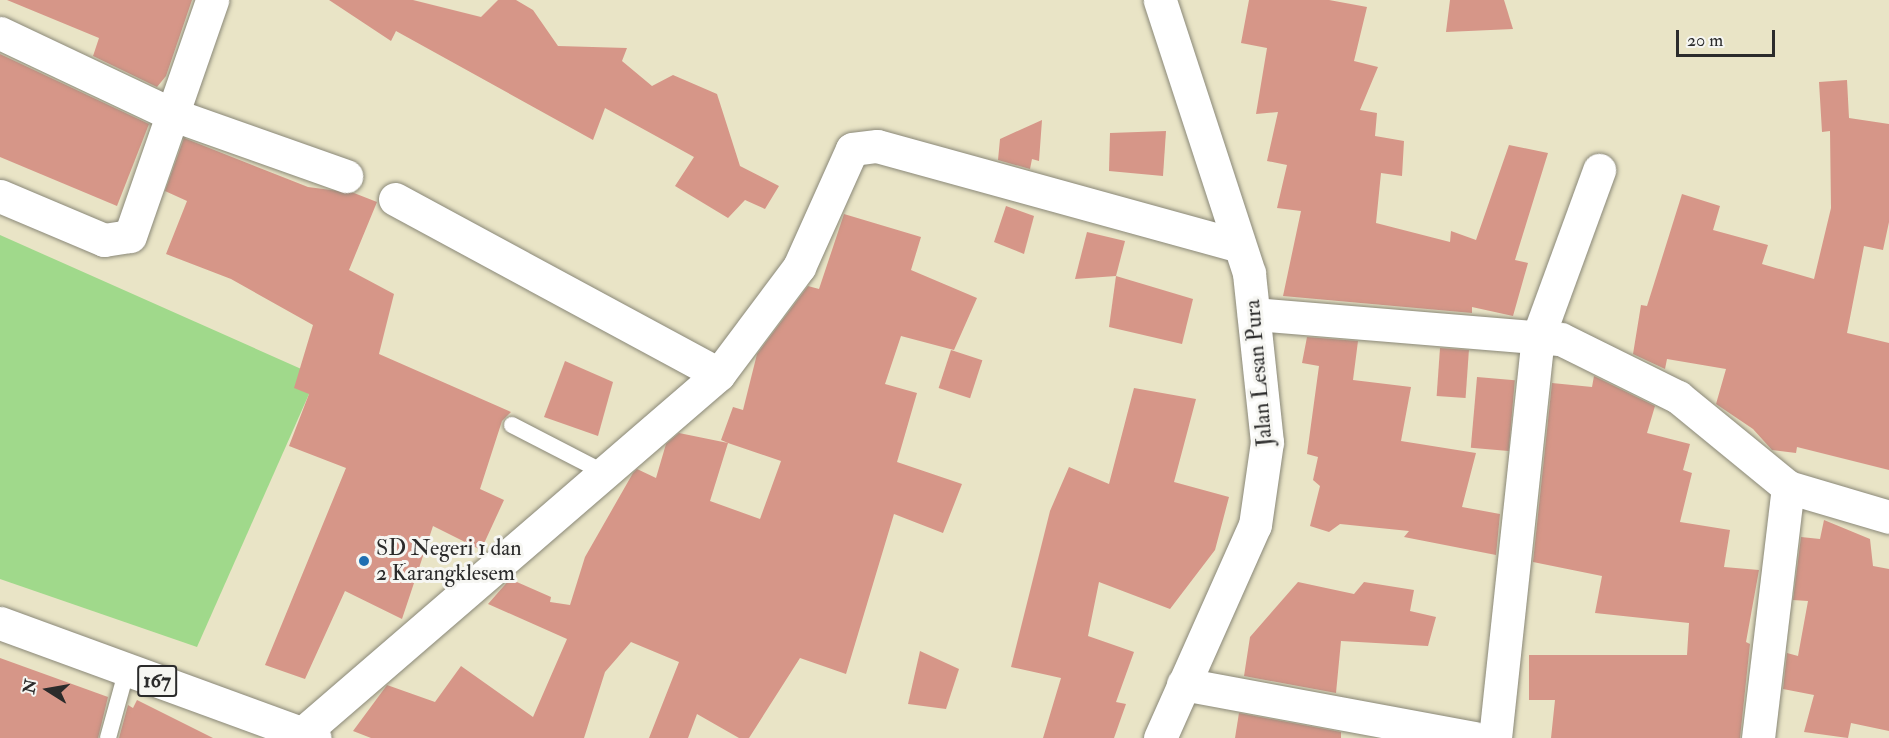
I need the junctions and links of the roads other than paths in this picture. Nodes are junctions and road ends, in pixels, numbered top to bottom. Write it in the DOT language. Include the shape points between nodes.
graph roads {
  1 [pos="212,0"];
  2 [pos="1160,0"];
  3 [pos="0,33"];
  4 [pos="171,114"];
  5 [pos="1599,170"];
  6 [pos="346,176"];
  7 [pos="0,196"];
  8 [pos="395,199"];
  9 [pos="1239,246"];
  10 [pos="1254,314"];
  11 [pos="1538,337"];
  12 [pos="719,374"];
  13 [pos="512,425"];
  14 [pos="608,474"];
  15 [pos="1788,487"];
  16 [pos="1889,517"];
  17 [pos="0,623"];
  18 [pos="127,669"];
  19 [pos="1183,684"];
  20 [pos="304,736"];
  21 [pos="108,738"];
  22 [pos="1160,738"];
  23 [pos="1474,738"];
  24 [pos="1495,738"];
  25 [pos="1758,738"];
  1 -- 4 [label="street"];
  2 -- 9 [label="street, Jalan Lesan Pura"];
  3 -- 4 [label="street"];
  4 -- 6 [label="street"];
  4 -- 7 [label="street" via="130,236 104,240"];
  5 -- 11 [label="street"];
  8 -- 12 [label="street"];
  9 -- 10 [label="street, Jalan Lesan Pura" via="1250,273"];
  9 -- 12 [label="street" via="864,145 852,149 799,267"];
  10 -- 11 [label="street"];
  10 -- 19 [label="street, Jalan Lesan Pura" via="1268,442 1262,494 1243,558"];
  11 -- 15 [label="street" via="1561,339 1624,366 1678,397"];
  11 -- 24 [label="street"];
  12 -- 14 [label="street"];
  13 -- 14 [label="lane"];
  14 -- 20 [label="street"];
  15 -- 16 [label="street"];
  15 -- 25 [label="street"];
  17 -- 18 [label="street, 167"];
  18 -- 20 [label="street, 167"];
  18 -- 21 [label="lane"];
  19 -- 22 [label="street, Jalan Lesan Pura"];
  19 -- 23 [label="street"];
}
